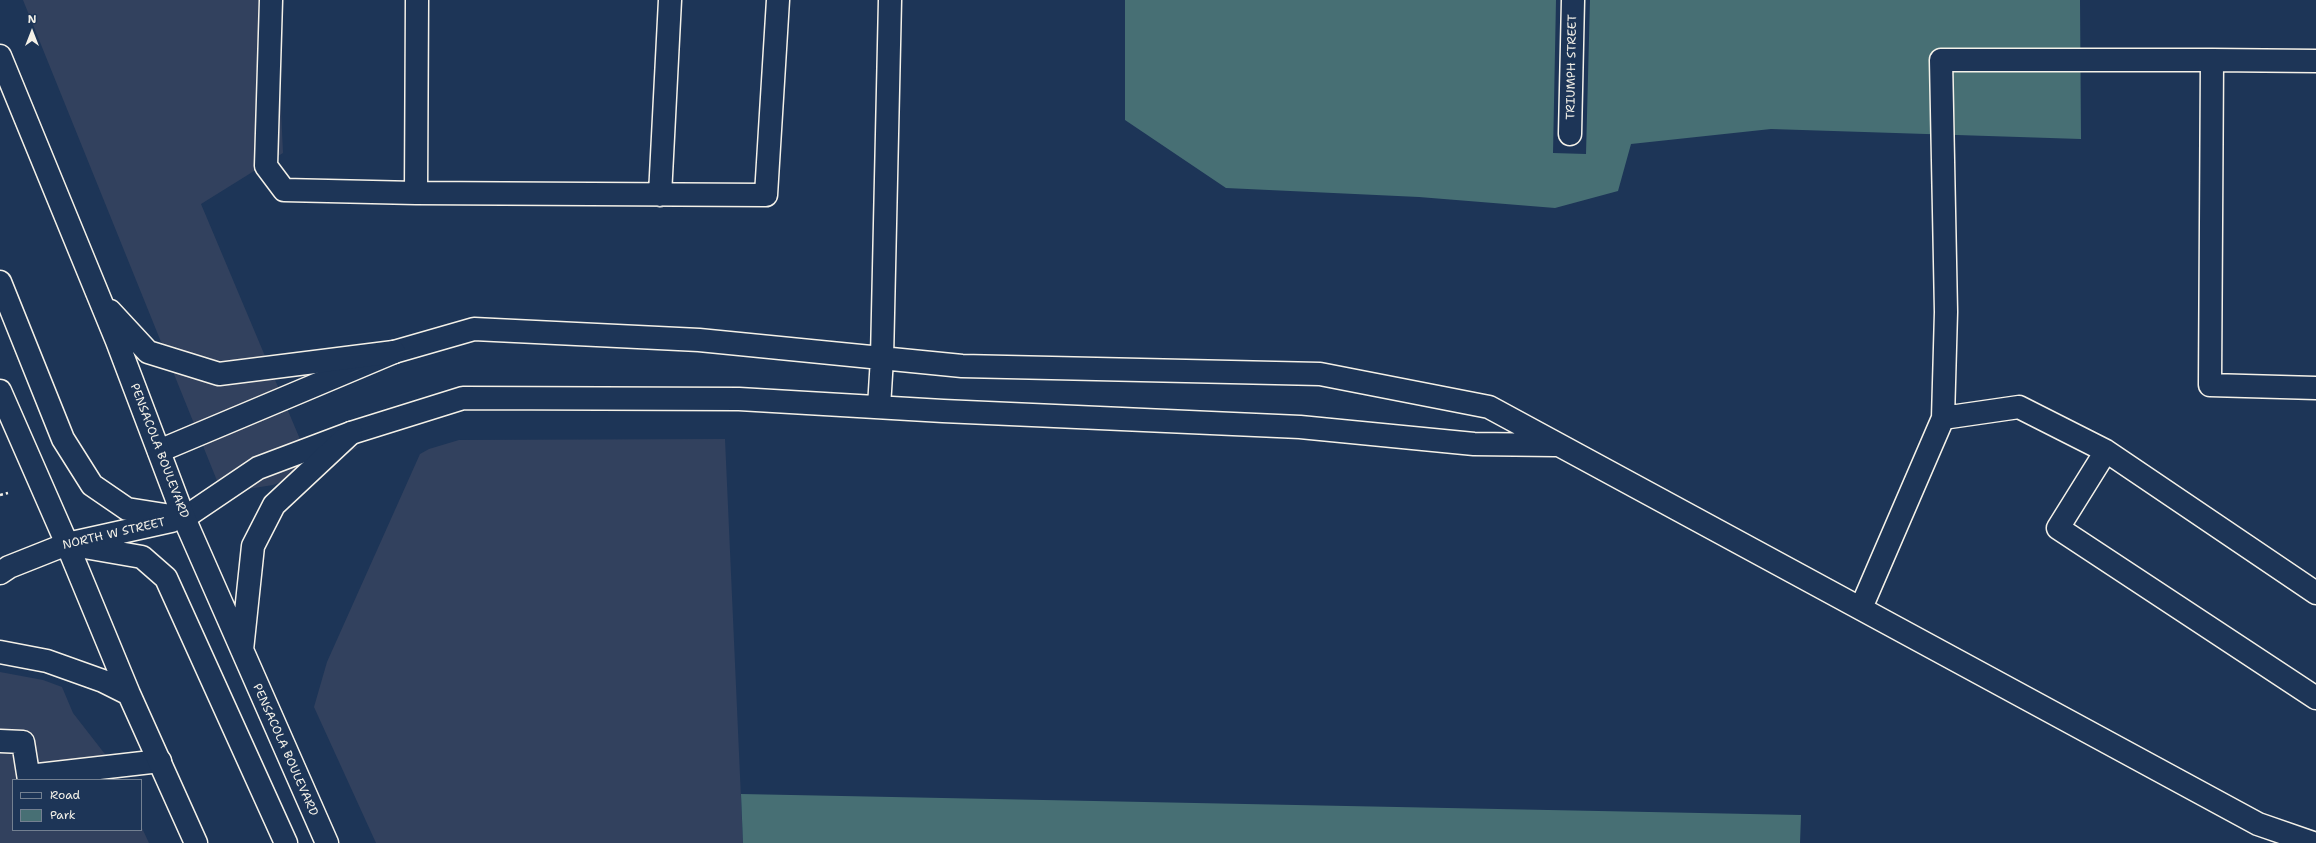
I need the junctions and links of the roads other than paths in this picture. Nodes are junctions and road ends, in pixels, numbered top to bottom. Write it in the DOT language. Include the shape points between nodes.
graph roads {
  1 [pos="271,0"];
  2 [pos="417,0"];
  3 [pos="670,0"];
  4 [pos="778,0"];
  5 [pos="890,0"];
  6 [pos="1573,0"];
  7 [pos="0,56"];
  8 [pos="2212,60"];
  9 [pos="2316,60"];
  10 [pos="1570,134"];
  11 [pos="416,193"];
  12 [pos="660,195"];
  13 [pos="0,282"];
  14 [pos="101,301"];
  15 [pos="394,352"];
  16 [pos="882,358"];
  17 [pos="2316,388"];
  18 [pos="0,391"];
  19 [pos="879,407"];
  20 [pos="1943,418"];
  21 [pos="351,434"];
  22 [pos="1558,445"];
  23 [pos="159,451"];
  24 [pos="2106,451"];
  25 [pos="184,518"];
  26 [pos="67,544"];
  27 [pos="0,573"];
  28 [pos="2316,593"];
  29 [pos="1860,608"];
  30 [pos="0,652"];
  31 [pos="242,652"];
  32 [pos="129,694"];
  33 [pos="2316,698"];
  34 [pos="0,741"];
  35 [pos="160,761"];
  36 [pos="29,778"];
  37 [pos="196,843"];
  38 [pos="286,843"];
  39 [pos="327,843"];
  40 [pos="2313,843"];
  1 -- 11 [label="street" via="266,166 284,190"];
  2 -- 11 [label="street"];
  3 -- 12 [label="street"];
  4 -- 12 [label="street" via="766,195"];
  5 -- 16 [label="street"];
  6 -- 10 [label="street, TRIUMPH STREET"];
  7 -- 14 [label="street, PENSACOLA BOULEVARD"];
  8 -- 9 [label="street"];
  8 -- 17 [label="street" via="2210,385"];
  8 -- 20 [label="street" via="1941,60 1946,312"];
  11 -- 12 [label="street"];
  13 -- 25 [label="street" via="63,439 92,485 127,509"];
  14 -- 15 [label="street" via="148,352 219,374"];
  14 -- 23 [label="street, PENSACOLA BOULEVARD"];
  15 -- 16 [label="street" via="474,329 699,340"];
  15 -- 23 [label="street"];
  16 -- 19 [label="street"];
  16 -- 22 [label="street" via="962,366 1320,374 1489,407"];
  18 -- 26 [label="street"];
  19 -- 21 [label="street" via="739,399 463,398"];
  19 -- 22 [label="street" via="1300,427 1474,444"];
  20 -- 24 [label="street" via="2019,407"];
  20 -- 29 [label="street"];
  21 -- 25 [label="street" via="258,468"];
  21 -- 31 [label="street" via="274,505 253,546"];
  22 -- 29 [label="street"];
  23 -- 25 [label="street, PENSACOLA BOULEVARD"];
  24 -- 28 [label="street"];
  24 -- 33 [label="street" via="2058,528"];
  25 -- 26 [label="street, NORTH W STREET"];
  25 -- 31 [label="street, PENSACOLA BOULEVARD"];
  26 -- 27 [label="street, NORTH W STREET"];
  26 -- 32 [label="street"];
  26 -- 38 [label="street" via="142,557 166,578"];
  29 -- 40 [label="street" via="2258,824"];
  30 -- 32 [label="street" via="47,661 103,681"];
  31 -- 39 [label="street, PENSACOLA BOULEVARD"];
  32 -- 35 [label="street"];
  34 -- 36 [label="street" via="24,742"];
  35 -- 36 [label="street"];
  35 -- 37 [label="street"];
}
